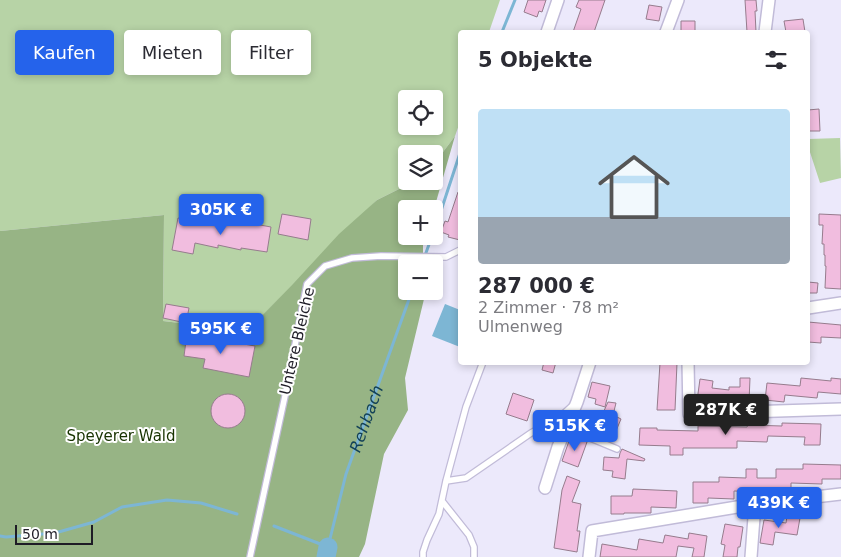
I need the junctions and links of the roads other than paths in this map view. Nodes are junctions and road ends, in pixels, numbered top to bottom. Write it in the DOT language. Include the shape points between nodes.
graph roads {
  1 [pos="558,0"];
  2 [pos="678,0"];
  3 [pos="769,0"];
  4 [pos="548,30"];
  5 [pos="667,30"];
  6 [pos="764,30"];
  7 [pos="458,251"];
  8 [pos="841,303"];
  9 [pos="810,308"];
  10 [pos="482,365"];
  11 [pos="589,365"];
  12 [pos="688,365"];
  13 [pos="577,402"];
  14 [pos="841,409"];
  15 [pos="566,428"];
  16 [pos="617,449"];
  17 [pos="446,481"];
  18 [pos="546,488"];
  19 [pos="841,494"];
  20 [pos="442,501"];
  21 [pos="755,504"];
  22 [pos="250,557"];
  23 [pos="423,557"];
  24 [pos="474,557"];
  25 [pos="589,557"];
  26 [pos="751,557"];
  1 -- 4 [label="street"];
  2 -- 5 [label="street"];
  3 -- 6 [label="street"];
  7 -- 22 [label="lane, Untere Bleiche" via="446,257 352,258 325,266 307,284"];
  8 -- 9 [label="street"];
  10 -- 17 [label="lane" via="466,407"];
  11 -- 13 [label="street"];
  12 -- 14 [label="street" via="689,414"];
  13 -- 15 [label="street"];
  13 -- 17 [label="lane" via="559,418 531,433 466,478"];
  15 -- 16 [label="lane"];
  15 -- 18 [label="street"];
  17 -- 20 [label="lane"];
  19 -- 21 [label="street"];
  20 -- 23 [label="lane"];
  20 -- 24 [label="lane" via="469,534"];
  21 -- 25 [label="street" via="592,530"];
  21 -- 26 [label="street"];
}
